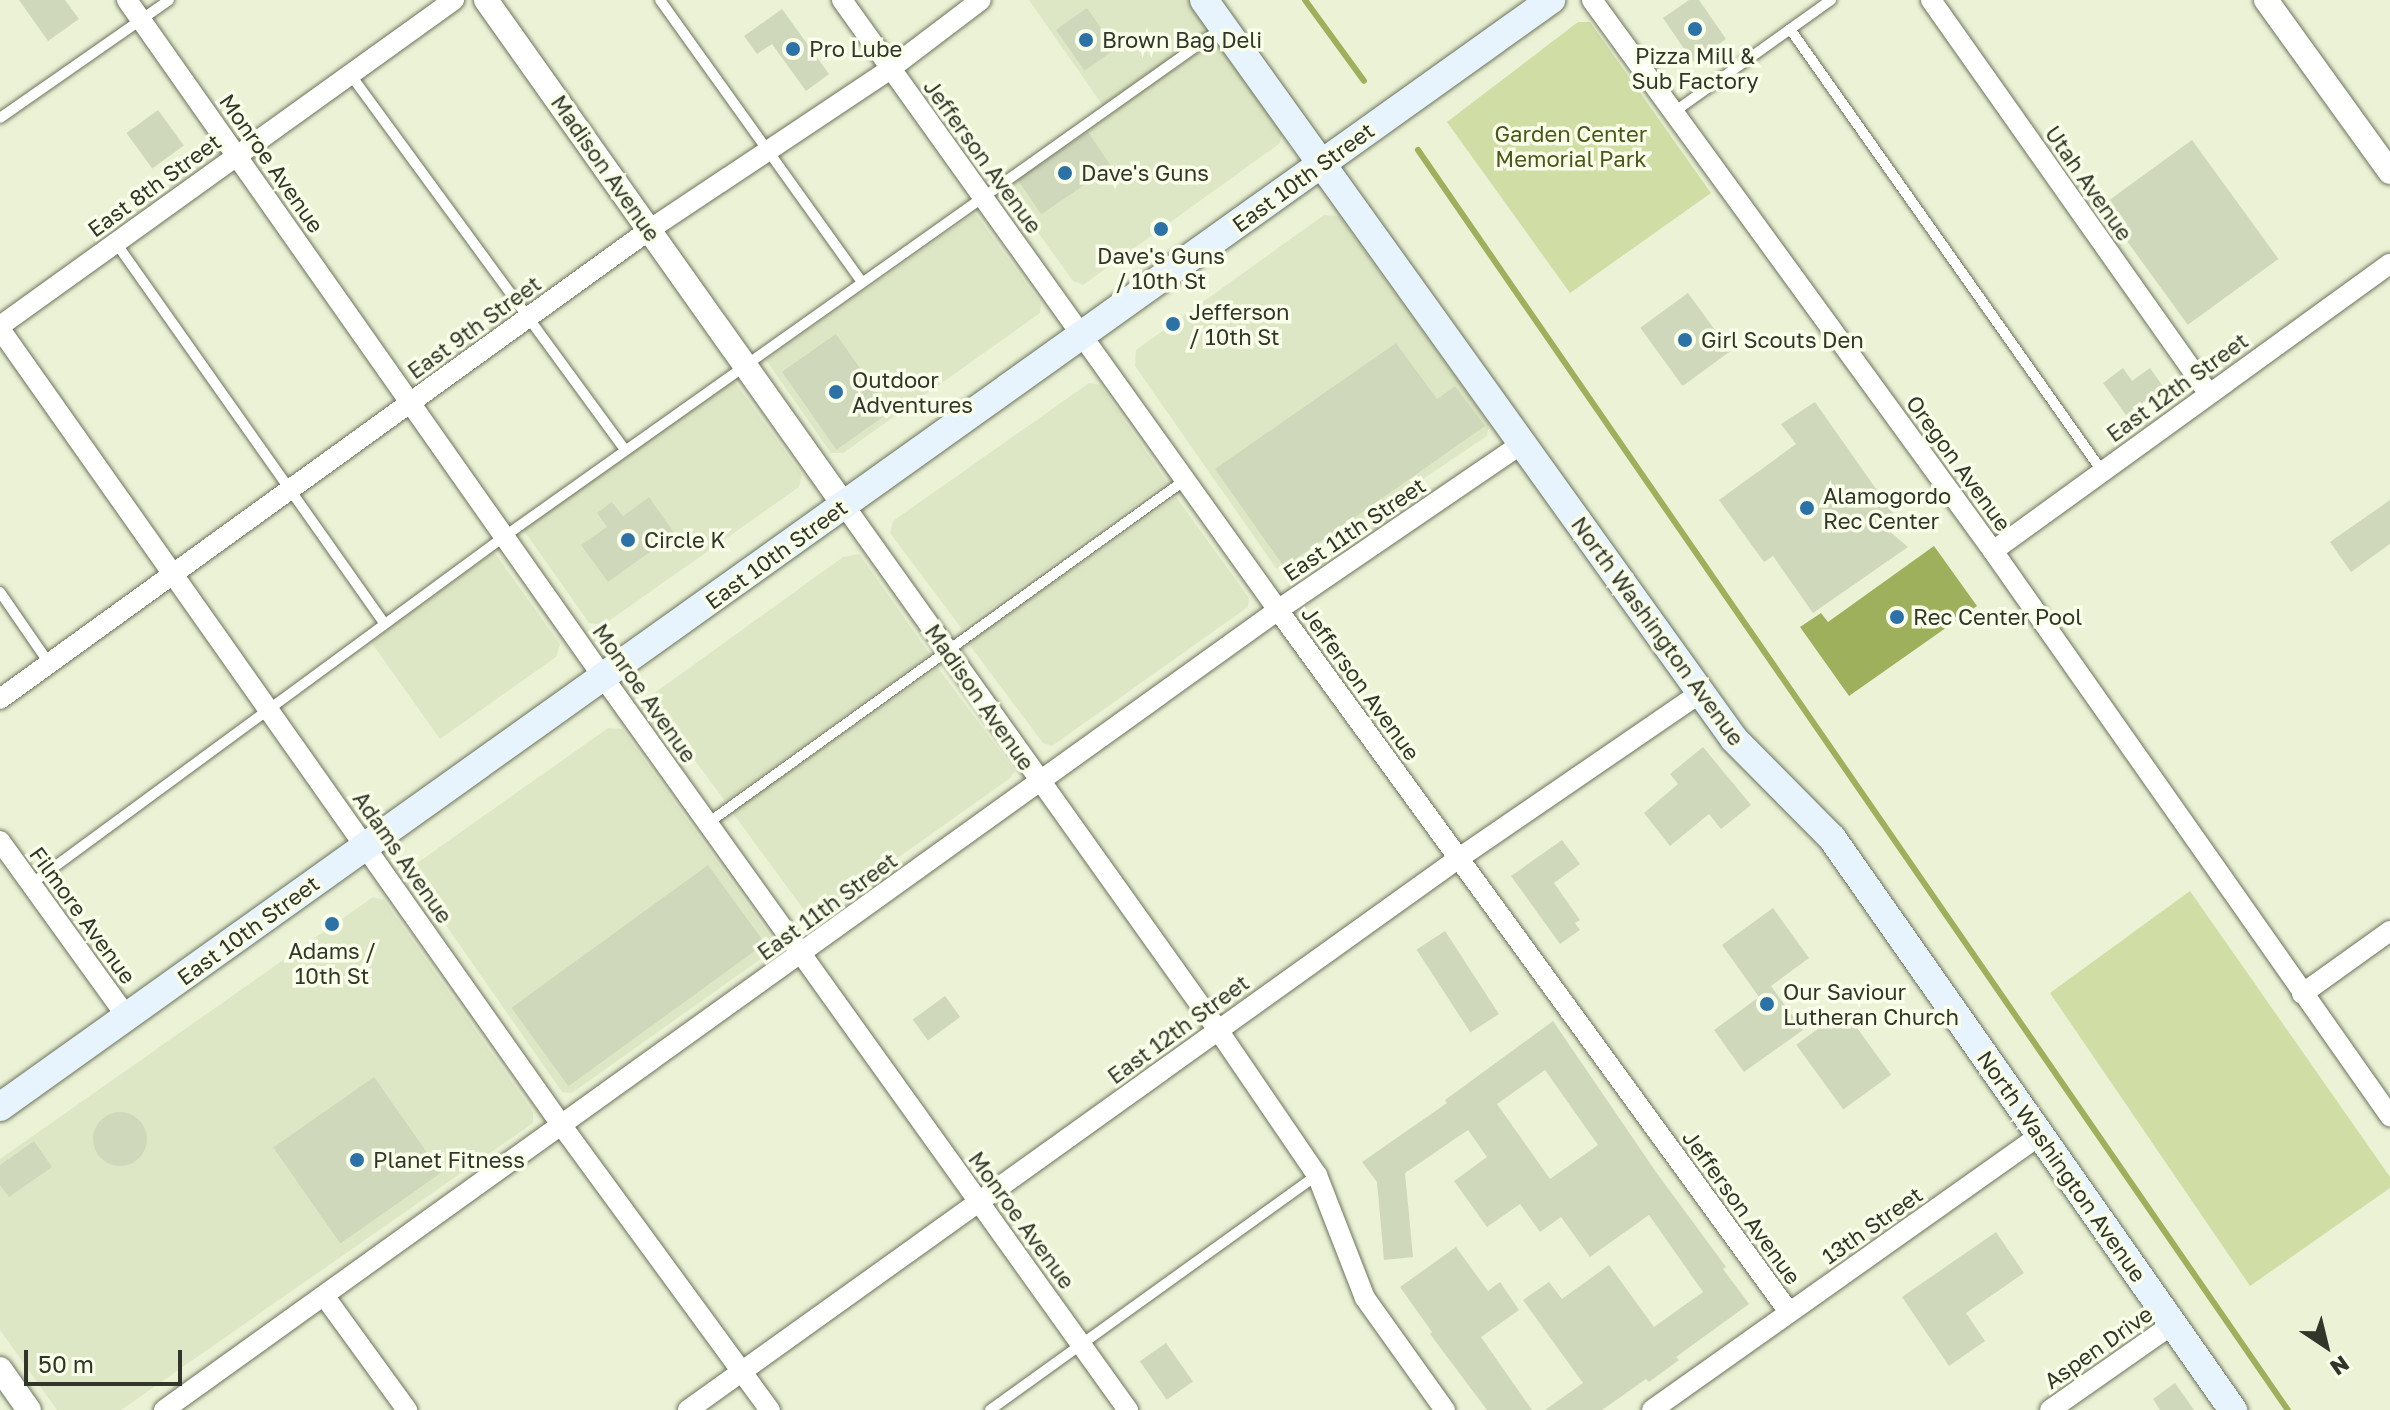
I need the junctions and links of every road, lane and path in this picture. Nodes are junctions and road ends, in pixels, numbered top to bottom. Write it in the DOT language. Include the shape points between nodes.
graph roads {
  1 [pos="127,0"];
  2 [pos="169,0"];
  3 [pos="454,0"];
  4 [pos="486,0"];
  5 [pos="660,0"];
  6 [pos="842,0"];
  7 [pos="981,0"];
  8 [pos="1204,0"];
  9 [pos="1551,0"];
  10 [pos="1592,0"];
  11 [pos="1831,0"];
  12 [pos="1931,0"];
  13 [pos="2266,0"];
  14 [pos="141,21"];
  15 [pos="1223,27"];
  16 [pos="1790,29"];
  17 [pos="890,69"];
  18 [pos="350,74"];
  19 [pos="1674,112"];
  20 [pos="0,118"];
  21 [pos="769,149"];
  22 [pos="237,155"];
  23 [pos="1320,165"];
  24 [pos="2390,172"];
  25 [pos="982,196"];
  26 [pos="649,230"];
  27 [pos="116,243"];
  28 [pos="2390,264"];
  29 [pos="861,281"];
  30 [pos="527,319"];
  31 [pos="0,328"];
  32 [pos="1082,335"];
  33 [pos="745,364"];
  34 [pos="2208,393"];
  35 [pos="412,403"];
  36 [pos="1521,444"];
  37 [pos="625,450"];
  38 [pos="2102,471"];
  39 [pos="1185,480"];
  40 [pos="291,489"];
  41 [pos="844,505"];
  42 [pos="505,536"];
  43 [pos="1993,551"];
  44 [pos="171,574"];
  45 [pos="0,592"];
  46 [pos="1278,610"];
  47 [pos="385,624"];
  48 [pos="947,650"];
  49 [pos="49,663"];
  50 [pos="603,677"];
  51 [pos="1700,693"];
  52 [pos="0,699"];
  53 [pos="268,709"];
  54 [pos="1041,783"];
  55 [pos="708,823"];
  56 [pos="0,841"];
  57 [pos="366,846"];
  58 [pos="1459,858"];
  59 [pos="31,884"];
  60 [pos="2390,931"];
  61 [pos="802,953"];
  62 [pos="2302,994"];
  63 [pos="127,1017"];
  64 [pos="1218,1030"];
  65 [pos="0,1107"];
  66 [pos="2390,1116"];
  67 [pos="562,1126"];
  68 [pos="2041,1135"];
  69 [pos="1317,1175"];
  70 [pos="979,1202"];
  71 [pos="325,1297"];
  72 [pos="1789,1312"];
  73 [pos="2173,1324"];
  74 [pos="1081,1343"];
  75 [pos="0,1369"];
  76 [pos="742,1371"];
  77 [pos="29,1410"];
  78 [pos="164,1410"];
  79 [pos="407,1410"];
  80 [pos="688,1410"];
  81 [pos="770,1410"];
  82 [pos="990,1410"];
  83 [pos="1128,1410"];
  84 [pos="1445,1410"];
  85 [pos="1652,1410"];
  86 [pos="2050,1410"];
  87 [pos="2233,1410"];
  1 -- 14 [label="street, Monroe Avenue"];
  2 -- 14 [label="lane"];
  3 -- 18 [label="street, East 8th Street"];
  4 -- 26 [label="street, Madison Avenue"];
  5 -- 21 [label="lane"];
  6 -- 17 [label="street, Jefferson Avenue"];
  7 -- 17 [label="street, East 9th Street"];
  8 -- 15 [label="main road, North Washington Avenue"];
  9 -- 23 [label="main road, East 10th Street"];
  10 -- 19 [label="street, Oregon Avenue"];
  11 -- 16 [label="lane"];
  12 -- 34 [label="street, Utah Avenue"];
  13 -- 24 [label="street"];
  14 -- 20 [label="lane"];
  14 -- 22 [label="street, Monroe Avenue"];
  15 -- 23 [label="main road, North Washington Avenue"];
  15 -- 25 [label="lane"];
  16 -- 19 [label="lane"];
  16 -- 38 [label="lane"];
  17 -- 21 [label="street, East 9th Street"];
  17 -- 25 [label="street, Jefferson Avenue"];
  18 -- 22 [label="street, East 8th Street"];
  18 -- 30 [label="lane"];
  19 -- 43 [label="street, Oregon Avenue"];
  21 -- 26 [label="street, East 9th Street"];
  21 -- 29 [label="lane"];
  22 -- 27 [label="street, East 8th Street"];
  22 -- 35 [label="street, Monroe Avenue"];
  23 -- 32 [label="main road, East 10th Street"];
  23 -- 36 [label="main road, North Washington Avenue"];
  25 -- 29 [label="lane"];
  25 -- 32 [label="street, Jefferson Avenue"];
  26 -- 30 [label="street, East 9th Street"];
  26 -- 33 [label="street, Madison Avenue"];
  27 -- 31 [label="street, East 8th Street"];
  27 -- 40 [label="lane"];
  28 -- 34 [label="street, East 12th Street"];
  29 -- 33 [label="lane"];
  30 -- 35 [label="street, East 9th Street"];
  30 -- 37 [label="lane"];
  31 -- 44 [label="street, Adams Avenue"];
  32 -- 39 [label="street, Jefferson Avenue"];
  32 -- 41 [label="main road, East 10th Street"];
  33 -- 37 [label="lane"];
  33 -- 41 [label="street, Madison Avenue"];
  34 -- 38 [label="street, East 12th Street"];
  35 -- 40 [label="street, East 9th Street"];
  35 -- 42 [label="street, Monroe Avenue"];
  36 -- 46 [label="street, East 11th Street"];
  36 -- 51 [label="main road, North Washington Avenue"];
  37 -- 42 [label="lane"];
  38 -- 43 [label="street, East 12th Street"];
  39 -- 46 [label="street, Jefferson Avenue"];
  39 -- 48 [label="lane"];
  40 -- 44 [label="street, East 9th Street"];
  40 -- 47 [label="lane"];
  41 -- 48 [label="street, Madison Avenue"];
  41 -- 50 [label="main road, East 10th Street"];
  42 -- 47 [label="lane"];
  42 -- 50 [label="street, Monroe Avenue"];
  43 -- 62 [label="street, Oregon Avenue"];
  44 -- 49 [label="street, East 9th Street"];
  44 -- 53 [label="street, Adams Avenue"];
  45 -- 49 [label="lane"];
  46 -- 54 [label="street, East 11th Street"];
  46 -- 58 [label="street, Jefferson Avenue"];
  47 -- 53 [label="lane"];
  48 -- 54 [label="street, Madison Avenue"];
  48 -- 55 [label="lane"];
  49 -- 52 [label="street, East 9th Street"];
  50 -- 55 [label="street, Monroe Avenue"];
  50 -- 57 [label="main road, East 10th Street"];
  51 -- 58 [label="street, East 12th Street"];
  51 -- 68 [label="main road, North Washington Avenue" via="1734,739 1832,838"];
  53 -- 57 [label="street, Adams Avenue"];
  53 -- 59 [label="lane"];
  54 -- 61 [label="street, East 11th Street"];
  54 -- 64 [label="street, Madison Avenue"];
  55 -- 61 [label="street, Monroe Avenue"];
  56 -- 59 [label="street, Filmore Avenue"];
  57 -- 63 [label="main road, East 10th Street"];
  57 -- 67 [label="street, Adams Avenue"];
  58 -- 64 [label="street, East 12th Street"];
  58 -- 72 [label="street, Jefferson Avenue"];
  59 -- 63 [label="street, Filmore Avenue"];
  60 -- 62 [label="street"];
  61 -- 67 [label="street, East 11th Street"];
  61 -- 70 [label="street, Monroe Avenue"];
  62 -- 66 [label="street, Oregon Avenue"];
  63 -- 65 [label="main road, East 10th Street"];
  64 -- 69 [label="street, Madison Avenue"];
  64 -- 70 [label="street, East 12th Street"];
  67 -- 71 [label="street, East 11th Street"];
  67 -- 76 [label="street, Adams Avenue"];
  68 -- 72 [label="street, 13th Street"];
  68 -- 73 [label="main road, North Washington Avenue"];
  69 -- 74 [label="lane"];
  69 -- 84 [label="street, Madison Avenue" via="1365,1298"];
  70 -- 74 [label="street, Monroe Avenue"];
  70 -- 76 [label="street, East 12th Street"];
  71 -- 78 [label="street, East 11th Street"];
  71 -- 79 [label="street"];
  72 -- 85 [label="street, 13th Street"];
  73 -- 86 [label="street, Aspen Drive"];
  73 -- 87 [label="main road, North Washington Avenue"];
  74 -- 82 [label="lane"];
  74 -- 83 [label="street, Monroe Avenue"];
  75 -- 77 [label="street"];
  76 -- 80 [label="street, East 12th Street"];
  76 -- 81 [label="street, Adams Avenue"];
}
